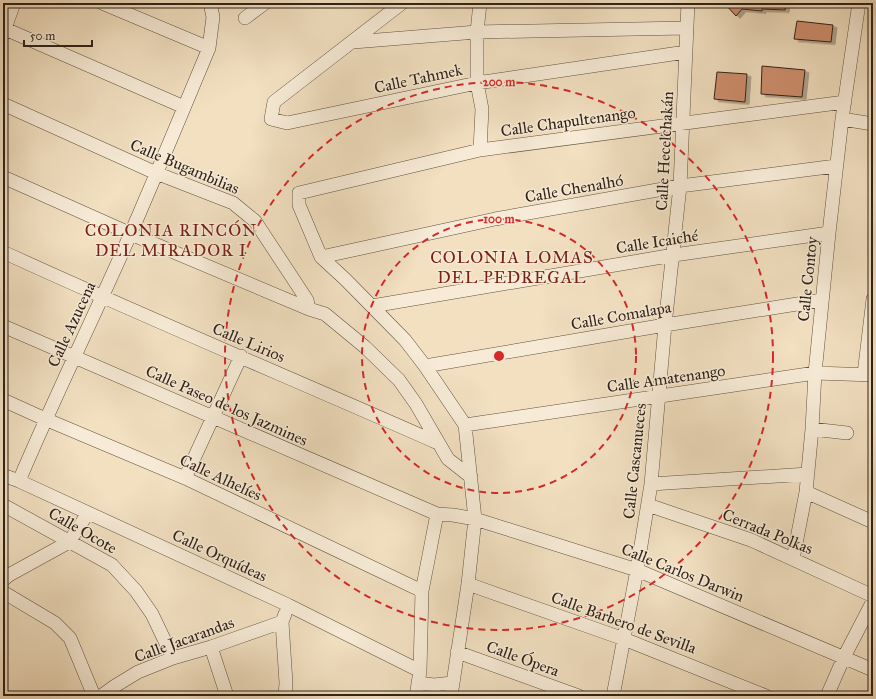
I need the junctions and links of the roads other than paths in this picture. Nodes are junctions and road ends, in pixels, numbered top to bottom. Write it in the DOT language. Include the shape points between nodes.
graph roads {
  1 [pos="14,3"];
  2 [pos="102,3"];
  3 [pos="210,3"];
  4 [pos="265,3"];
  5 [pos="480,3"];
  6 [pos="688,3"];
  7 [pos="858,3"];
  8 [pos="398,4"];
  9 [pos="245,18"];
  10 [pos="686,28"];
  11 [pos="4,30"];
  12 [pos="477,32"];
  13 [pos="353,42"];
  14 [pos="209,48"];
  15 [pos="686,52"];
  16 [pos="477,83"];
  17 [pos="845,102"];
  18 [pos="3,104"];
  19 [pos="184,107"];
  20 [pos="842,119"];
  21 [pos="683,122"];
  22 [pos="873,124"];
  23 [pos="480,150"];
  24 [pos="836,166"];
  25 [pos="156,172"];
  26 [pos="3,177"];
  27 [pos="680,186"];
  28 [pos="829,233"];
  29 [pos="131,234"];
  30 [pos="3,252"];
  31 [pos="674,255"];
  32 [pos="321,257"];
  33 [pos="102,297"];
  34 [pos="873,298"];
  35 [pos="822,300"];
  36 [pos="372,306"];
  37 [pos="309,309"];
  38 [pos="665,325"];
  39 [pos="3,326"];
  40 [pos="241,356"];
  41 [pos="75,357"];
  42 [pos="425,366"];
  43 [pos="815,373"];
  44 [pos="868,374"];
  45 [pos="659,396"];
  46 [pos="3,400"];
  47 [pos="212,418"];
  48 [pos="45,419"];
  49 [pos="465,425"];
  50 [pos="812,428"];
  51 [pos="847,433"];
  52 [pos="438,443"];
  53 [pos="808,474"];
  54 [pos="3,475"];
  55 [pos="471,477"];
  56 [pos="185,478"];
  57 [pos="19,481"];
  58 [pos="651,484"];
  59 [pos="806,492"];
  60 [pos="3,505"];
  61 [pos="648,505"];
  62 [pos="88,513"];
  63 [pos="437,514"];
  64 [pos="475,519"];
  65 [pos="873,522"];
  66 [pos="69,542"];
  67 [pos="793,559"];
  68 [pos="637,570"];
  69 [pos="3,580"];
  70 [pos="468,584"];
  71 [pos="422,591"];
  72 [pos="3,592"];
  73 [pos="873,596"];
  74 [pos="873,601"];
  75 [pos="288,605"];
  76 [pos="282,622"];
  77 [pos="624,639"];
  78 [pos="211,647"];
  79 [pos="457,652"];
  80 [pos="844,657"];
  81 [pos="173,658"];
  82 [pos="873,670"];
  83 [pos="419,677"];
  84 [pos="451,689"];
  85 [pos="761,695"];
  86 [pos="94,696"];
  87 [pos="101,696"];
  88 [pos="227,696"];
  89 [pos="285,696"];
  90 [pos="416,696"];
  91 [pos="579,696"];
  92 [pos="613,696"];
  93 [pos="827,696"];
  1 -- 11 [label="street"];
  2 -- 14 [label="street"];
  3 -- 14 [label="street, Calle Azucena" via="213,17"];
  4 -- 9 [label="street"];
  5 -- 12 [label="street"];
  6 -- 10 [label="street, Calle Hecelchakán"];
  7 -- 17 [label="street, Calle Contoy"];
  8 -- 13 [label="street"];
  10 -- 12 [label="street"];
  10 -- 15 [label="street, Calle Hecelchakán"];
  11 -- 19 [label="street"];
  12 -- 13 [label="street"];
  12 -- 16 [label="street"];
  13 -- 16 [label="street, Calle Tahmek" via="274,102 271,119 288,123"];
  14 -- 19 [label="street, Calle Azucena"];
  15 -- 16 [label="street, Calle Tahmek"];
  15 -- 21 [label="street, Calle Hecelchakán"];
  16 -- 23 [label="street" via="482,109"];
  17 -- 20 [label="street, Calle Contoy"];
  17 -- 21 [label="street, Calle Chapultenango"];
  18 -- 25 [label="street, Calle Bugambilias"];
  19 -- 25 [label="street, Calle Azucena"];
  20 -- 22 [label="street"];
  20 -- 24 [label="street, Calle Contoy"];
  21 -- 23 [label="street, Calle Chapultenango"];
  21 -- 27 [label="street, Calle Hecelchakán"];
  23 -- 32 [label="street, Calle Chapultenango" via="299,193 299,205"];
  24 -- 27 [label="street, Calle Chenalhó"];
  24 -- 28 [label="street, Calle Contoy"];
  25 -- 29 [label="street, Calle Azucena"];
  25 -- 37 [label="street, Calle Bugambilias" via="234,203 255,220 307,300"];
  26 -- 29 [label="street"];
  27 -- 31 [label="street, Calle Hecelchakán"];
  27 -- 32 [label="street, Calle Chenalhó" via="494,219"];
  28 -- 31 [label="street, Calle Icaiché"];
  28 -- 35 [label="street, Calle Contoy"];
  29 -- 33 [label="street, Calle Azucena"];
  29 -- 37 [label="street"];
  30 -- 33 [label="street, Calle Lirios"];
  31 -- 36 [label="street, Calle Icaiché"];
  31 -- 38 [label="street, Calle Hecelchakán"];
  32 -- 36 [label="street"];
  33 -- 40 [label="street, Calle Lirios"];
  33 -- 41 [label="street, Calle Azucena"];
  34 -- 44 [label="street"];
  35 -- 38 [label="street, Calle Comalapa"];
  35 -- 43 [label="street, Calle Contoy"];
  36 -- 42 [label="street" via="405,340"];
  37 -- 52 [label="street" via="325,314 399,380"];
  38 -- 42 [label="street, Calle Comalapa"];
  38 -- 45 [label="street, Calle Hecelchakán"];
  39 -- 41 [label="street, Calle Paseo de los Jazmines"];
  40 -- 47 [label="street"];
  40 -- 52 [label="street, Calle Lirios"];
  41 -- 47 [label="street, Calle Paseo de los Jazmines"];
  41 -- 48 [label="street, Calle Azucena"];
  42 -- 49 [label="street"];
  43 -- 44 [label="street, Calle Amatenango"];
  43 -- 45 [label="street, Calle Amatenango"];
  43 -- 50 [label="street, Calle Contoy"];
  45 -- 49 [label="street, Calle Amatenango"];
  45 -- 58 [label="street, Calle Cascanueces"];
  46 -- 48 [label="street, Calle Alhelíes"];
  47 -- 56 [label="street"];
  47 -- 63 [label="street, Calle Paseo de los Jazmines"];
  48 -- 56 [label="street, Calle Alhelíes"];
  48 -- 57 [label="street, Calle Azucena"];
  49 -- 55 [label="street"];
  50 -- 51 [label="street"];
  50 -- 53 [label="street, Calle Contoy"];
  52 -- 55 [label="street" via="448,459"];
  53 -- 58 [label="street"];
  53 -- 59 [label="street, Calle Contoy"];
  54 -- 57 [label="street, Calle Orquídeas"];
  55 -- 64 [label="street"];
  56 -- 71 [label="street, Calle Alhelíes"];
  57 -- 62 [label="street, Calle Orquídeas"];
  58 -- 61 [label="street, Calle Cascanueces"];
  59 -- 65 [label="street"];
  59 -- 67 [label="street, Calle Contoy"];
  60 -- 66 [label="street, Calle Ocote"];
  61 -- 67 [label="street, Cerrada Polkas" via="751,540"];
  61 -- 68 [label="street, Calle Cascanueces"];
  62 -- 66 [label="street"];
  62 -- 75 [label="street, Calle Orquídeas"];
  63 -- 64 [label="street, Calle Paseo de los Jazmines"];
  63 -- 71 [label="street"];
  64 -- 68 [label="street, Calle Carlos Darwin"];
  64 -- 70 [label="street"];
  66 -- 69 [label="street"];
  66 -- 81 [label="street, Calle Ocote" via="112,565 136,591 152,614"];
  67 -- 73 [label="street, Cerrada Polkas"];
  68 -- 77 [label="street, Calle Cascanueces"];
  68 -- 80 [label="street, Calle Carlos Darwin"];
  70 -- 77 [label="street, Calle Barbero de Sevilla"];
  70 -- 79 [label="street"];
  71 -- 83 [label="street"];
  72 -- 86 [label="street" via="55,624 70,638"];
  74 -- 80 [label="street"];
  75 -- 76 [label="street"];
  75 -- 83 [label="street, Calle Orquídeas"];
  76 -- 78 [label="street, Calle Jacarandas"];
  76 -- 89 [label="street"];
  77 -- 85 [label="street, Calle Barbero de Sevilla"];
  77 -- 92 [label="street, Calle Cascanueces"];
  78 -- 81 [label="street, Calle Jacarandas"];
  78 -- 88 [label="street"];
  79 -- 84 [label="street"];
  79 -- 91 [label="street, Calle Ópera"];
  80 -- 82 [label="street, Calle Carlos Darwin"];
  80 -- 93 [label="street"];
  81 -- 87 [label="street, Calle Jacarandas" via="138,672"];
  83 -- 84 [label="street, Calle Orquídeas" via="434,685"];
  83 -- 90 [label="street"];
}
